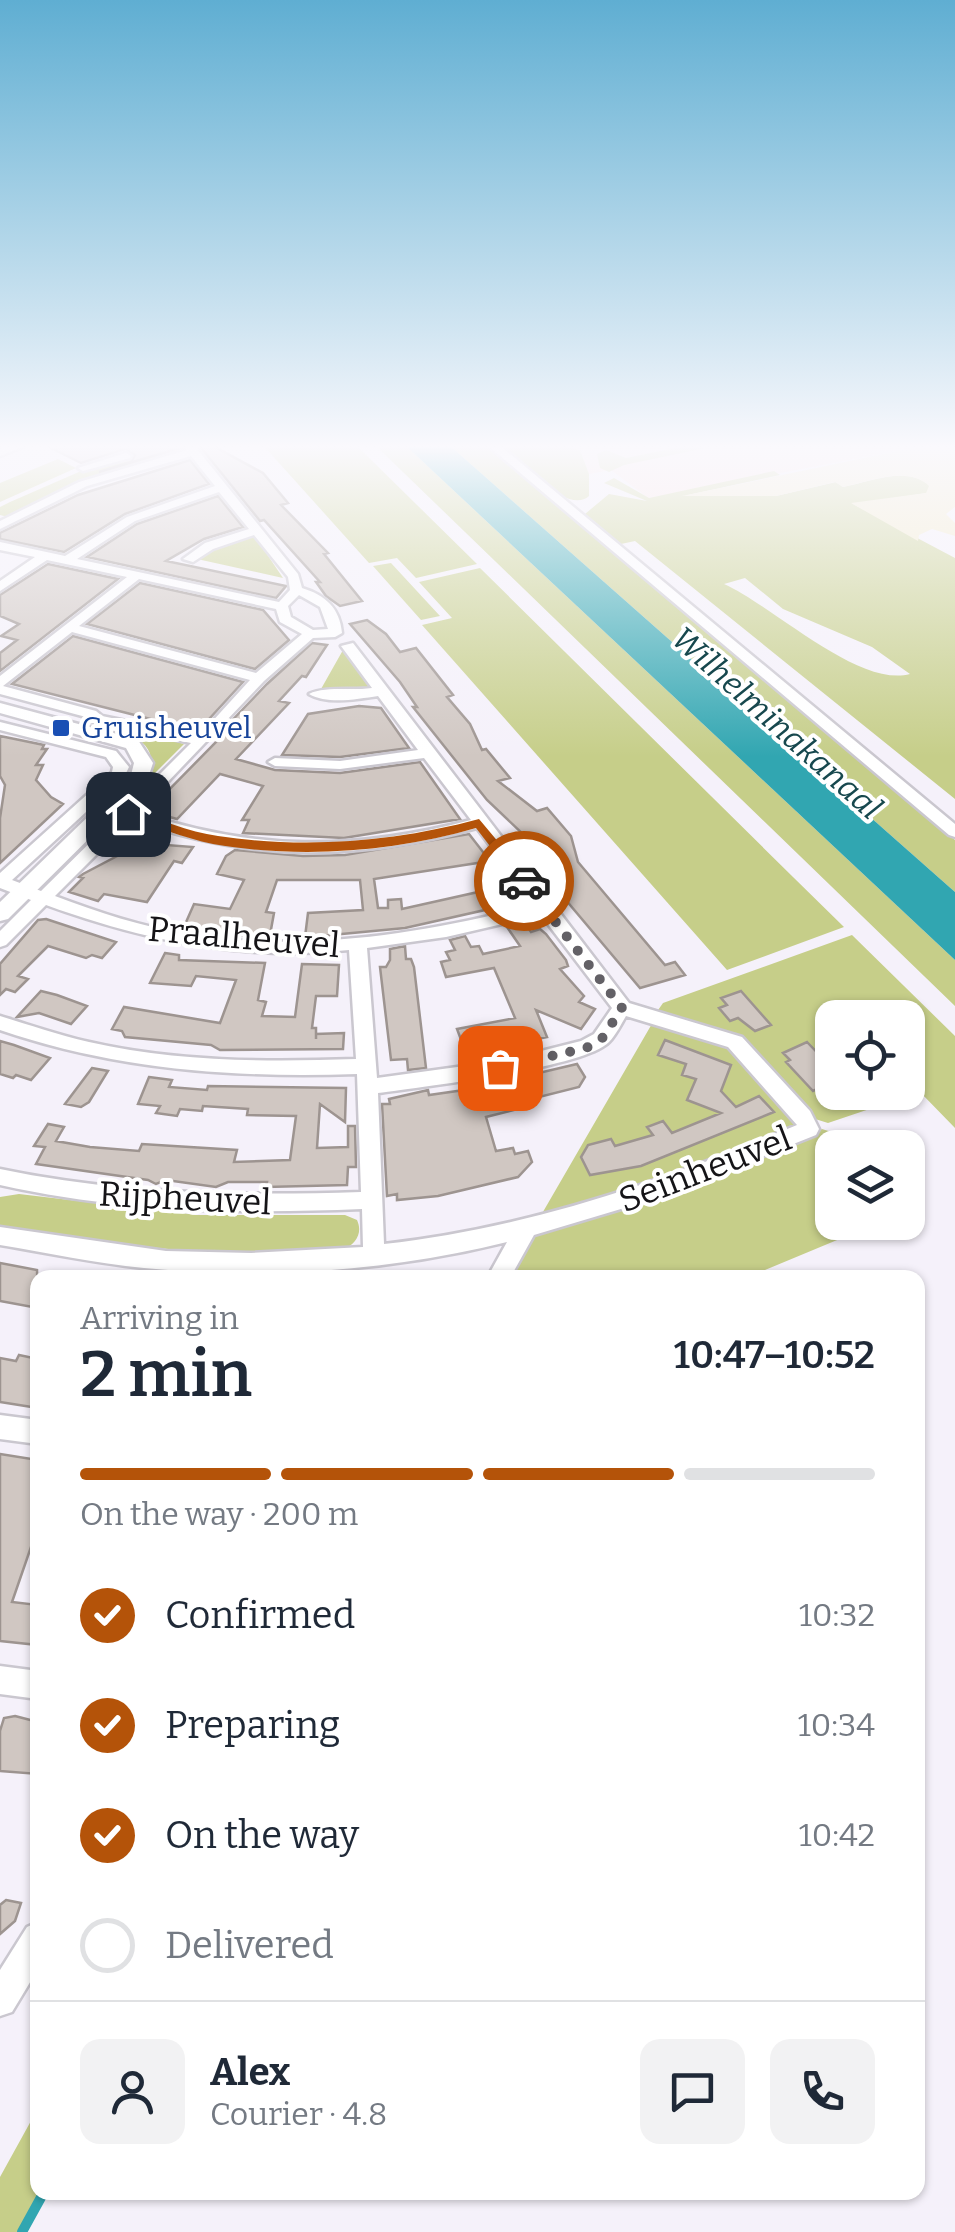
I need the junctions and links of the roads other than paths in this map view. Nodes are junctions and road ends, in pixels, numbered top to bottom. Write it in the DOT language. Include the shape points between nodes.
graph roads {
  1 [pos="10,548"];
  2 [pos="86,548"];
  3 [pos="206,548"];
  4 [pos="268,548"];
  5 [pos="615,548"];
  6 [pos="46,556"];
  7 [pos="189,559"];
  8 [pos="68,560"];
  9 [pos="135,576"];
  10 [pos="0,586"];
  11 [pos="295,586"];
  12 [pos="282,606"];
  13 [pos="70,628"];
  14 [pos="310,634"];
  15 [pos="348,646"];
  16 [pos="260,678"];
  17 [pos="0,687"];
  18 [pos="380,691"];
  19 [pos="316,694"];
  20 [pos="0,708"];
  21 [pos="0,726"];
  22 [pos="202,741"];
  23 [pos="427,753"];
  24 [pos="275,762"];
  25 [pos="108,808"];
  26 [pos="128,814"];
  27 [pos="479,823"];
  28 [pos="955,832"];
  29 [pos="0,882"];
  30 [pos="34,894"];
  31 [pos="544,908"];
  32 [pos="0,914"];
  33 [pos="0,941"];
  34 [pos="358,946"];
  35 [pos="622,1008"];
  36 [pos="0,1023"];
  37 [pos="368,1076"];
  38 [pos="0,1177"];
  39 [pos="372,1200"];
  40 [pos="526,1230"];
  41 [pos="0,1236"];
  42 [pos="374,1257"];
  43 [pos="212,1270"];
  44 [pos="503,1270"];
  45 [pos="0,1427"];
  46 [pos="30,1431"];
  47 [pos="0,1680"];
  48 [pos="30,1684"];
  49 [pos="30,1951"];
  50 [pos="0,2000"];
  1 -- 6 [label="street"];
  2 -- 8 [label="street"];
  3 -- 7 [label="street"];
  4 -- 11 [label="street"];
  5 -- 28 [label="street"];
  6 -- 8 [label="street"];
  6 -- 10 [label="street"];
  8 -- 9 [label="street"];
  9 -- 12 [label="street"];
  9 -- 13 [label="street"];
  11 -- 12 [label="street"];
  11 -- 14 [label="street" via="334,614 335,633"];
  12 -- 14 [label="street" via="285,619"];
  13 -- 16 [label="street"];
  13 -- 17 [label="street"];
  14 -- 16 [label="street"];
  15 -- 18 [label="street"];
  16 -- 22 [label="street"];
  17 -- 22 [label="street" via="98,719"];
  18 -- 19 [label="street"];
  18 -- 23 [label="street"];
  20 -- 25 [label="street" via="132,744 144,755 140,777"];
  21 -- 29 [label="street" via="111,754 120,767"];
  22 -- 26 [label="street"];
  23 -- 24 [label="street" via="340,765"];
  23 -- 27 [label="street"];
  25 -- 26 [label="street"];
  25 -- 30 [label="street"];
  26 -- 27 [label="street" via="214,840 308,847 366,845"];
  26 -- 30 [label="street"];
  27 -- 31 [label="street"];
  29 -- 30 [label="street, Praalheuvel"];
  30 -- 32 [label="street"];
  30 -- 33 [label="street"];
  30 -- 34 [label="street, Praalheuvel" via="140,930 189,939"];
  31 -- 34 [label="street, Praalheuvel"];
  31 -- 35 [label="street"];
  34 -- 37 [label="street"];
  35 -- 37 [label="street" via="601,1040 586,1048 500,1068"];
  35 -- 40 [label="street, Seinheuvel" via="735,1042 809,1129 652,1194"];
  36 -- 37 [label="street" via="101,1053 189,1067"];
  37 -- 39 [label="street"];
  38 -- 39 [label="street, Rijpheuvel" via="134,1200 228,1206"];
  39 -- 42 [label="street"];
  40 -- 42 [label="street, Seinheuvel"];
  40 -- 44 [label="street"];
  41 -- 43 [label="street, Seinheuvel"];
  42 -- 43 [label="street, Seinheuvel"];
  45 -- 46 [label="street"];
  47 -- 48 [label="street"];
  49 -- 50 [label="street"];
}
